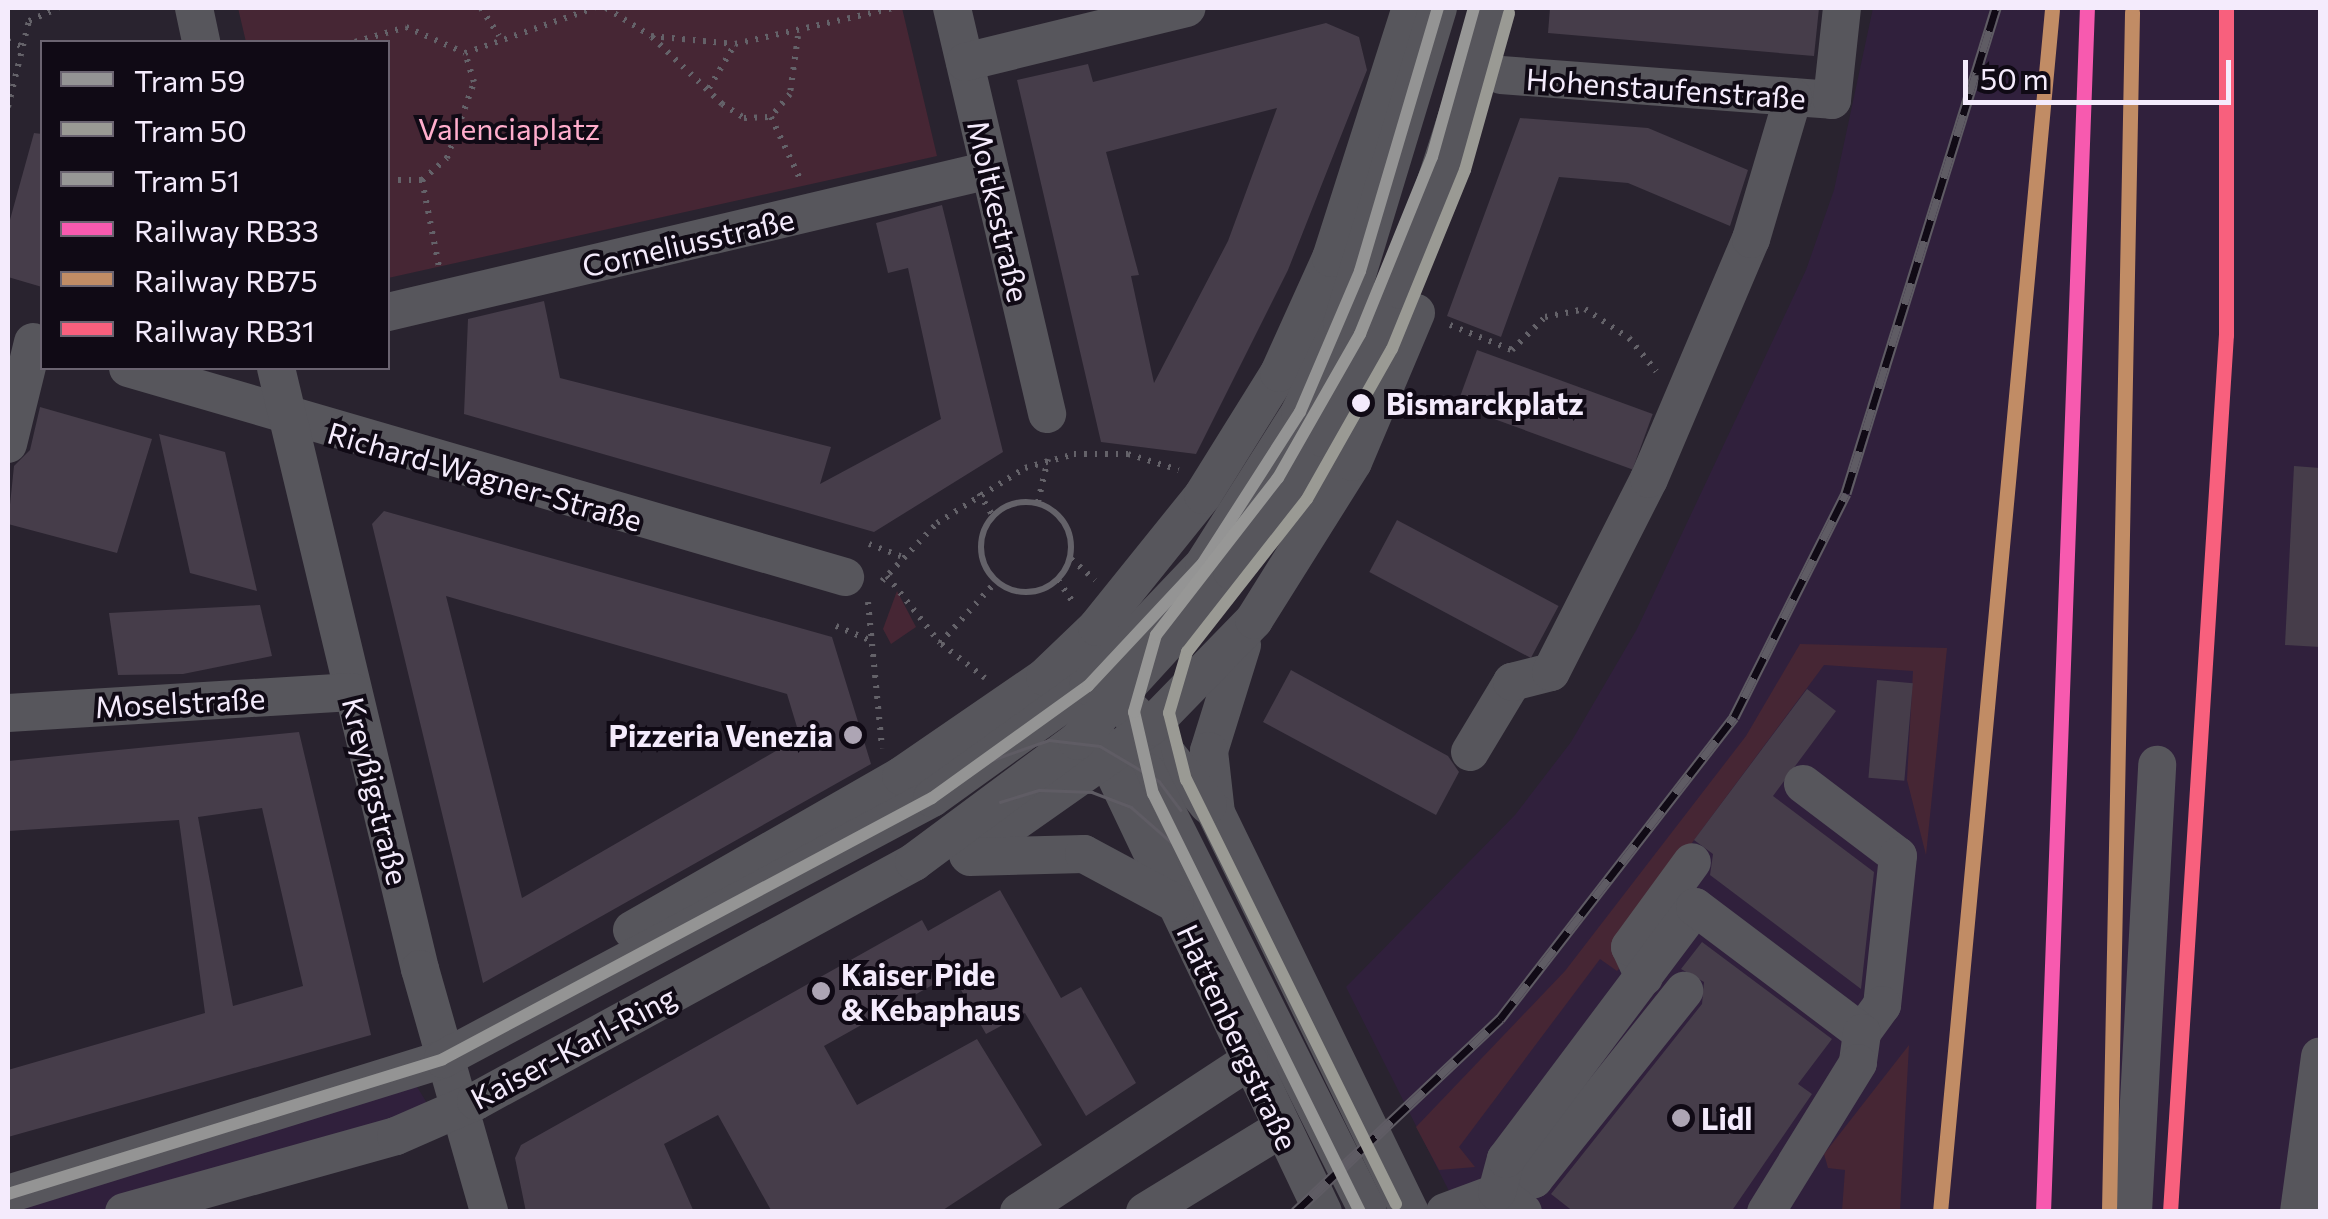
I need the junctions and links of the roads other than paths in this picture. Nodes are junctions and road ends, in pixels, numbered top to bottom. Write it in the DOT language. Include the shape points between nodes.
graph roads {
  1 [pos="194,8"];
  2 [pos="952,8"];
  3 [pos="1187,8"];
  4 [pos="1412,8"];
  5 [pos="1438,8"];
  6 [pos="1492,8"];
  7 [pos="1515,8"];
  8 [pos="1842,8"];
  9 [pos="202,40"];
  10 [pos="964,62"];
  11 [pos="1501,75"];
  12 [pos="1793,97"];
  13 [pos="990,170"];
  14 [pos="390,312"];
  15 [pos="28,341"];
  16 [pos="135,370"];
  17 [pos="276,370"];
  18 [pos="1046,414"];
  19 [pos="288,417"];
  20 [pos="8,444"];
  21 [pos="845,577"];
  22 [pos="1088,618"];
  23 [pos="1254,620"];
  24 [pos="1045,677"];
  25 [pos="352,692"];
  26 [pos="8,713"];
  27 [pos="1114,721"];
  28 [pos="1470,752"];
  29 [pos="992,760"];
  30 [pos="2156,765"];
  31 [pos="1803,784"];
  32 [pos="1216,813"];
  33 [pos="963,858"];
  34 [pos="1692,862"];
  35 [pos="1175,903"];
  36 [pos="1644,977"];
  37 [pos="1684,991"];
  38 [pos="1862,1033"];
  39 [pos="440,1047"];
  40 [pos="2320,1056"];
  41 [pos="1249,1062"];
  42 [pos="459,1120"];
  43 [pos="1279,1130"];
  44 [pos="8,1172"];
  45 [pos="8,1194"];
  46 [pos="1510,1202"];
  47 [pos="1772,1208"];
  48 [pos="124,1212"];
  49 [pos="196,1212"];
  50 [pos="489,1212"];
  51 [pos="1019,1212"];
  52 [pos="1145,1212"];
  53 [pos="1323,1212"];
  54 [pos="1368,1212"];
  55 [pos="1410,1212"];
  56 [pos="1444,1212"];
  57 [pos="2133,1212"];
  58 [pos="2299,1212"];
  1 -- 9 [label="street"];
  2 -- 10 [label="street, Moltkestraße"];
  3 -- 10 [label="street"];
  4 -- 22 [label="street" via="1312,306 1243,436"];
  5 -- 27 [label="street" via="1370,236 1300,412 1249,501 1150,627"];
  6 -- 27 [label="street" via="1401,290 1293,488"];
  7 -- 11 [label="street"];
  8 -- 12 [label="street, Hohenstaufenstraße" via="1832,100"];
  10 -- 13 [label="street, Moltkestraße"];
  11 -- 12 [label="street, Hohenstaufenstraße"];
  11 -- 23 [label="street" via="1476,164 1353,462"];
  12 -- 28 [label="street" via="1751,239 1689,386 1551,672 1512,682"];
  13 -- 14 [label="street, Corneliusstraße"];
  13 -- 18 [label="street, Moltkestraße"];
  15 -- 20 [label="street"];
  16 -- 19 [label="street, Richard-Wagner-Straße"];
  17 -- 19 [label="street, Kreyßigstraße"];
  19 -- 21 [label="street, Richard-Wagner-Straße"];
  19 -- 25 [label="street, Kreyßigstraße"];
  22 -- 24 [label="street"];
  22 -- 27 [label="street"];
  23 -- 27 [label="street"];
  23 -- 32 [label="street" via="1209,751"];
  24 -- 27 [label="street"];
  24 -- 39 [label="street, Kaiser-Karl-Ring"];
  25 -- 26 [label="street, Moselstraße"];
  25 -- 39 [label="street, Kreyßigstraße"];
  27 -- 29 [label="street"];
  27 -- 29 [label="street"];
  27 -- 32 [label="street"];
  27 -- 33 [label="street"];
  27 -- 35 [label="street"];
  27 -- 42 [label="street, Kaiser-Karl-Ring" via="914,862"];
  27 -- 54 [label="street, Hattenbergstraße" via="1171,819"];
  29 -- 39 [label="street, Kaiser-Karl-Ring" via="932,798"];
  30 -- 57 [label="street"];
  31 -- 38 [label="street" via="1898,856 1882,1005"];
  32 -- 55 [label="street"];
  33 -- 35 [label="street, Hattenbergstraße" via="1084,854"];
  33 -- 42 [label="street, Kaiser-Karl-Ring"];
  34 -- 36 [label="street" via="1630,947"];
  35 -- 41 [label="street, Hattenbergstraße"];
  36 -- 38 [label="street" via="1695,907 1739,918"];
  36 -- 46 [label="street" via="1506,1160"];
  37 -- 46 [label="street"];
  38 -- 47 [label="street" via="1858,1063"];
  39 -- 42 [label="street, Kreyßigstraße"];
  39 -- 44 [label="street, Kaiser-Karl-Ring"];
  39 -- 45 [label="street, Kaiser-Karl-Ring"];
  40 -- 58 [label="street"];
  41 -- 43 [label="street, Hattenbergstraße"];
  41 -- 51 [label="street"];
  42 -- 48 [label="street, Kaiser-Karl-Ring"];
  42 -- 49 [label="street, Kaiser-Karl-Ring"];
  42 -- 50 [label="street, Kreyßigstraße"];
  43 -- 52 [label="street"];
  43 -- 53 [label="street, Hattenbergstraße"];
  46 -- 56 [label="street"];
}
